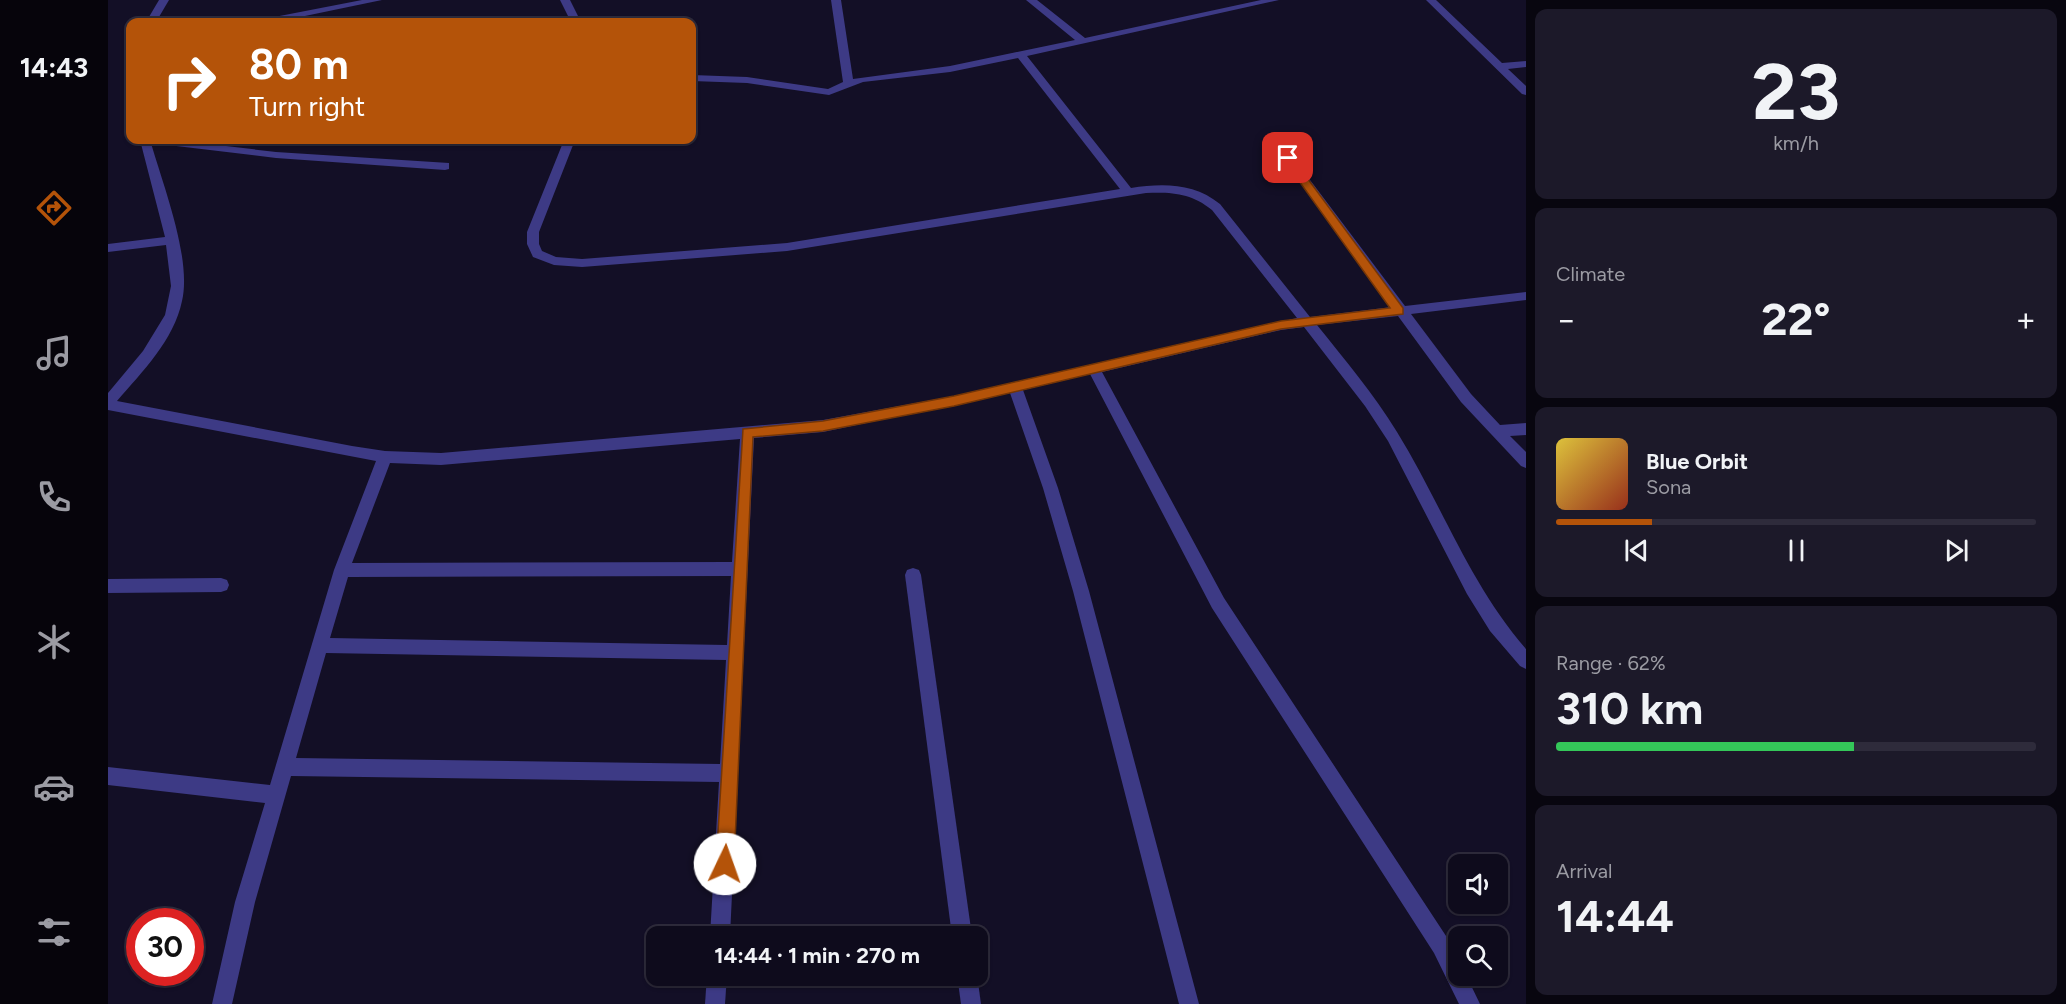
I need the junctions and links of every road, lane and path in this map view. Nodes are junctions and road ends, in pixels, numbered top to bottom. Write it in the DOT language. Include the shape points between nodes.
graph roads {
  1 [pos="164,0"];
  2 [pos="377,0"];
  3 [pos="565,0"];
  4 [pos="836,0"];
  5 [pos="1031,0"];
  6 [pos="1274,0"];
  7 [pos="1431,0"];
  8 [pos="153,18"];
  9 [pos="285,18"];
  10 [pos="574,18"];
  11 [pos="1081,40"];
  12 [pos="1020,54"];
  13 [pos="1526,64"];
  14 [pos="1502,66"];
  15 [pos="696,78"];
  16 [pos="848,83"];
  17 [pos="1526,92"];
  18 [pos="146,144"];
  19 [pos="184,144"];
  20 [pos="567,144"];
  21 [pos="1288,158"];
  22 [pos="445,166"];
  23 [pos="1128,192"];
  24 [pos="170,240"];
  25 [pos="108,248"];
  26 [pos="1526,296"];
  27 [pos="1399,311"];
  28 [pos="1305,322"];
  29 [pos="1094,369"];
  30 [pos="1015,387"];
  31 [pos="108,404"];
  32 [pos="1526,429"];
  33 [pos="1496,431"];
  34 [pos="747,433"];
  35 [pos="385,457"];
  36 [pos="1526,462"];
  37 [pos="741,569"];
  38 [pos="342,570"];
  39 [pos="913,575"];
  40 [pos="221,585"];
  41 [pos="108,586"];
  42 [pos="320,645"];
  43 [pos="736,653"];
  44 [pos="1526,662"];
  45 [pos="284,767"];
  46 [pos="730,773"];
  47 [pos="108,776"];
  48 [pos="277,795"];
  49 [pos="721,926"];
  50 [pos="961,926"];
  51 [pos="716,986"];
  52 [pos="969,986"];
  53 [pos="222,1004"];
  54 [pos="715,1004"];
  55 [pos="971,1004"];
  56 [pos="1189,1004"];
  57 [pos="1470,1004"];
  1 -- 8 [label="street"];
  2 -- 9 [label="street"];
  3 -- 10 [label="street"];
  4 -- 16 [label="street"];
  5 -- 11 [label="street"];
  6 -- 11 [label="street"];
  7 -- 14 [label="street"];
  11 -- 12 [label="street"];
  12 -- 16 [label="street" via="950,69"];
  12 -- 23 [label="street"];
  13 -- 14 [label="street"];
  14 -- 17 [label="street"];
  15 -- 16 [label="street" via="747,80 830,92"];
  18 -- 24 [label="street"];
  19 -- 22 [label="street" via="276,155"];
  20 -- 23 [label="street" via="533,232 537,254 554,261 582,263 787,247"];
  21 -- 27 [label="street"];
  23 -- 28 [label="street" via="1176,189 1204,196"];
  24 -- 25 [label="street"];
  24 -- 31 [label="street" via="178,273 176,301 160,338"];
  26 -- 27 [label="street"];
  27 -- 28 [label="street"];
  27 -- 33 [label="street"];
  28 -- 29 [label="street"];
  28 -- 44 [label="street" via="1370,402 1393,437 1473,589 1496,626"];
  29 -- 30 [label="street"];
  29 -- 57 [label="street" via="1218,603 1434,936"];
  30 -- 34 [label="street" via="823,426"];
  30 -- 56 [label="street" via="1072,557"];
  31 -- 35 [label="street"];
  32 -- 33 [label="street"];
  33 -- 36 [label="street"];
  34 -- 35 [label="street" via="441,459"];
  34 -- 37 [label="street"];
  35 -- 38 [label="street"];
  37 -- 38 [label="street"];
  37 -- 43 [label="street"];
  38 -- 42 [label="street"];
  39 -- 50 [label="street"];
  40 -- 41 [label="street"];
  42 -- 43 [label="street"];
  42 -- 45 [label="street"];
  43 -- 46 [label="street"];
  45 -- 46 [label="street"];
  45 -- 48 [label="street"];
  46 -- 49 [label="street"];
  47 -- 48 [label="street"];
  48 -- 53 [label="street" via="245,902"];
  51 -- 54 [label="street"];
  52 -- 55 [label="street"];
}
